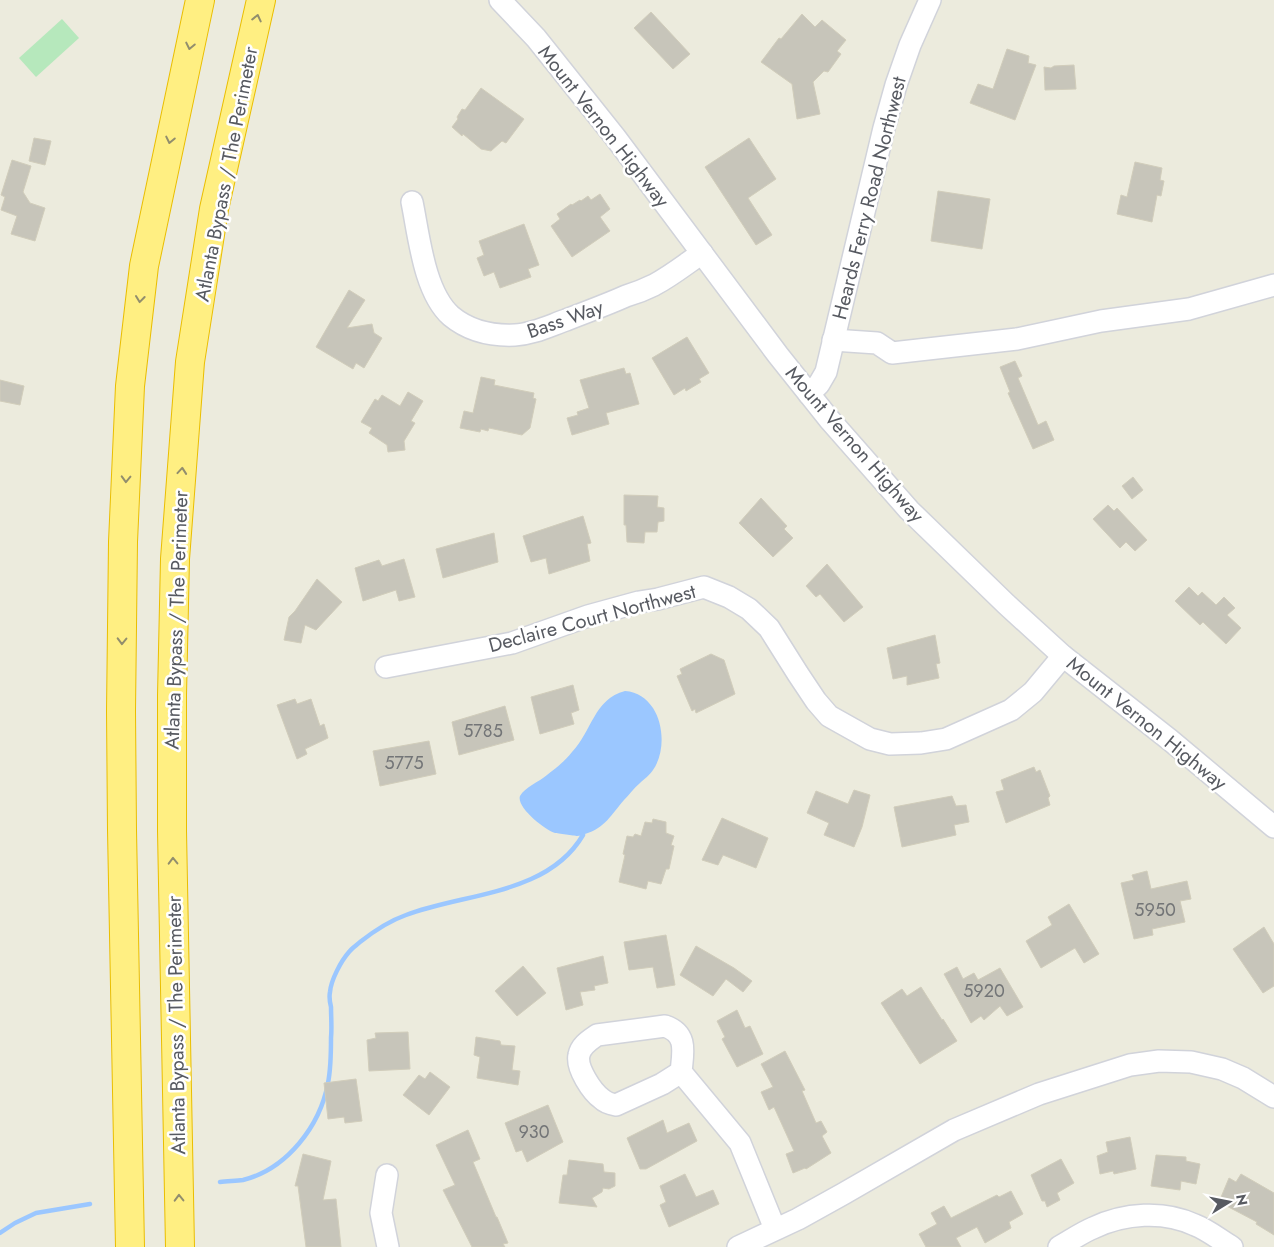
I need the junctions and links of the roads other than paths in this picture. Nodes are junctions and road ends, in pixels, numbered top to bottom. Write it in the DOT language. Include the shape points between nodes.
graph roads {
  1 [pos="200,0"];
  2 [pos="261,0"];
  3 [pos="500,0"];
  4 [pos="930,0"];
  5 [pos="412,202"];
  6 [pos="702,253"];
  7 [pos="1274,285"];
  8 [pos="833,340"];
  9 [pos="809,394"];
  10 [pos="1063,656"];
  11 [pos="386,667"];
  12 [pos="1274,827"];
  13 [pos="681,1072"];
  14 [pos="1274,1098"];
  15 [pos="387,1175"];
  16 [pos="775,1229"];
  17 [pos="130,1247"];
  18 [pos="180,1247"];
  19 [pos="388,1247"];
  20 [pos="738,1247"];
  21 [pos="1059,1247"];
  22 [pos="1232,1247"];
  1 -- 17 [label="highway, one-way" via="144,266 130,386 123,542 121,711"];
  18 -- 2 [label="highway, Atlanta Bypass / The Perimeter, one-way" via="172,831 175,559 190,362 214,210"];
  3 -- 6 [label="street, Mount Vernon Highway" via="536,38"];
  4 -- 8 [label="street, Heards Ferry Road Northwest" via="896,85"];
  5 -- 6 [label="street, Bass Way" via="433,290 450,315 487,333 528,334 591,311 653,285"];
  6 -- 9 [label="street, Mount Vernon Highway"];
  7 -- 8 [label="street" via="1189,309 1101,321 1017,339 892,353 877,343"];
  8 -- 9 [label="street, Heards Ferry Road Northwest" via="826,372"];
  9 -- 10 [label="street, Mount Vernon Highway" via="909,510"];
  10 -- 11 [label="street, Declaire Court Northwest" via="1033,692 1011,710 946,739 890,744 870,739 829,716 769,628 749,609 704,587 596,614 512,643"];
  10 -- 12 [label="street, Mount Vernon Highway"];
  13 -- 13 [label="street" via="616,1105 610,1104 593,1090 582,1072 579,1054 588,1041 598,1035 665,1026 673,1029 684,1045"];
  13 -- 16 [label="street" via="740,1143"];
  14 -- 16 [label="street" via="1222,1069 1191,1062 1159,1061 1130,1065 1039,1094 954,1130"];
  15 -- 19 [label="street" via="381,1213"];
  16 -- 20 [label="street"];
  21 -- 22 [label="street" via="1094,1227 1142,1215 1167,1216 1195,1225"];
}
